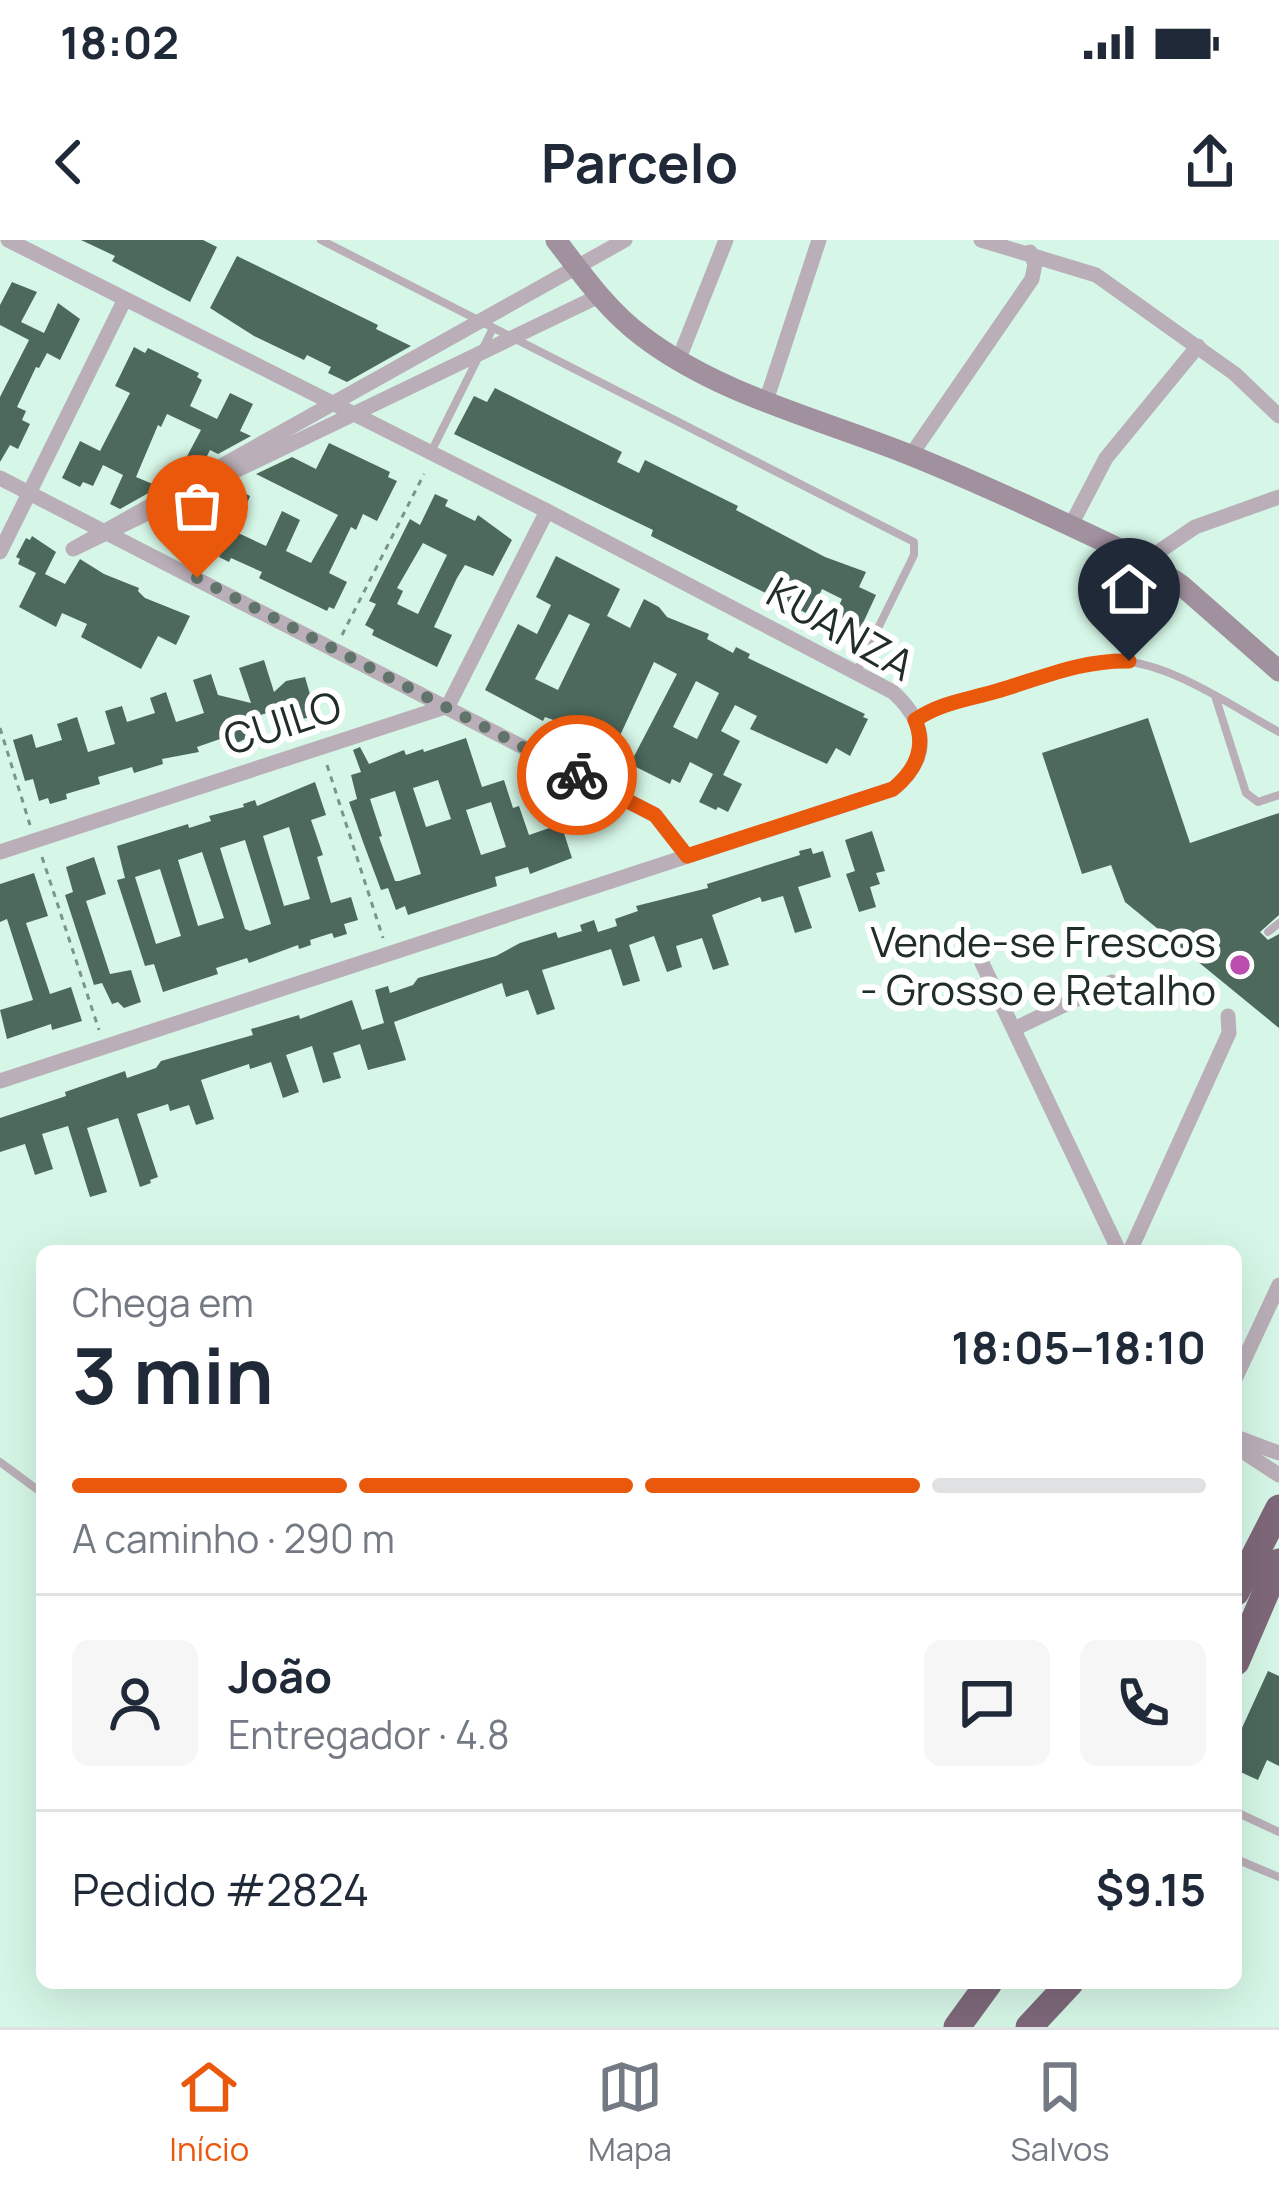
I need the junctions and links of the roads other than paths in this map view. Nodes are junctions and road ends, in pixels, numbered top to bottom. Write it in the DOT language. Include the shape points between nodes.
graph roads {
  1 [pos="8,240"];
  2 [pos="320,240"];
  3 [pos="556,240"];
  4 [pos="625,240"];
  5 [pos="726,240"];
  6 [pos="819,240"];
  7 [pos="981,240"];
  8 [pos="1030,252"];
  9 [pos="599,296"];
  10 [pos="125,299"];
  11 [pos="493,328"];
  12 [pos="1198,346"];
  13 [pos="678,361"];
  14 [pos="766,400"];
  15 [pos="1279,416"];
  16 [pos="434,446"];
  17 [pos="910,455"];
  18 [pos="0,478"];
  19 [pos="30,493"];
  20 [pos="1279,496"];
  21 [pos="547,512"];
  22 [pos="1070,525"];
  23 [pos="0,552"];
  24 [pos="1145,561"];
  25 [pos="1279,671"];
  26 [pos="856,672"];
  27 [pos="1216,697"];
  28 [pos="448,706"];
  29 [pos="915,720"];
  30 [pos="1279,732"];
  31 [pos="1279,795"];
  32 [pos="0,852"];
  33 [pos="687,856"];
  34 [pos="1279,923"];
  35 [pos="1268,932"];
  36 [pos="982,963"];
  37 [pos="1112,982"];
  38 [pos="1228,1016"];
  39 [pos="1013,1029"];
  40 [pos="0,1081"];
  41 [pos="1116,1245"];
  42 [pos="1133,1245"];
  43 [pos="1279,1285"];
  44 [pos="1242,1364"];
  45 [pos="1242,1439"];
  46 [pos="1242,1452"];
  47 [pos="1279,1453"];
  48 [pos="0,1462"];
  49 [pos="1279,1475"];
  50 [pos="36,1489"];
  51 [pos="1279,1508"];
  52 [pos="1279,1562"];
  53 [pos="1242,1580"];
  54 [pos="1242,1648"];
  55 [pos="1242,1815"];
  56 [pos="1279,1832"];
  57 [pos="1242,1862"];
  58 [pos="1279,1877"];
  59 [pos="985,1989"];
  60 [pos="1064,1989"];
  61 [pos="957,2027"];
  62 [pos="1029,2027"];
  1 -- 10 [label="street, KUANZA"];
  2 -- 11 [label="lane"];
  3 -- 9 [label="street"];
  4 -- 9 [label="street" via="74,549"];
  5 -- 13 [label="street"];
  6 -- 14 [label="street"];
  7 -- 8 [label="street"];
  8 -- 12 [label="street" via="1096,275"];
  8 -- 17 [label="street" via="1032,279"];
  9 -- 13 [label="street"];
  10 -- 19 [label="street"];
  10 -- 21 [label="street, KUANZA"];
  11 -- 16 [label="lane"];
  11 -- 26 [label="lane" via="914,542"];
  12 -- 15 [label="street"];
  12 -- 22 [label="street" via="1106,458"];
  13 -- 14 [label="street"];
  14 -- 17 [label="street"];
  17 -- 22 [label="street"];
  18 -- 19 [label="street"];
  19 -- 23 [label="street"];
  19 -- 28 [label="street"];
  20 -- 24 [label="street" via="1196,526"];
  21 -- 26 [label="street, KUANZA"];
  21 -- 28 [label="street"];
  22 -- 24 [label="street"];
  24 -- 25 [label="street"];
  26 -- 29 [label="street, KUANZA" via="893,692"];
  27 -- 29 [label="lane" via="1129,661 1096,660 944,703"];
  27 -- 30 [label="lane"];
  27 -- 31 [label="lane" via="1246,793 1258,802"];
  28 -- 32 [label="street, CUILO"];
  28 -- 33 [label="street" via="655,815"];
  29 -- 33 [label="street, KUANZA" via="919,756 893,789"];
  33 -- 40 [label="street, KUANZA"];
  34 -- 35 [label="lane"];
  36 -- 39 [label="street"];
  37 -- 39 [label="street"];
  38 -- 42 [label="street" via="1229,1033"];
  39 -- 41 [label="street"];
  43 -- 44 [label="street"];
  45 -- 47 [label="street"];
  46 -- 49 [label="street"];
  48 -- 50 [label="lane"];
  51 -- 53 [label="highway"];
  52 -- 54 [label="highway"];
  55 -- 56 [label="lane"];
  57 -- 58 [label="lane"];
  59 -- 61 [label="highway"];
  60 -- 62 [label="highway"];
}
